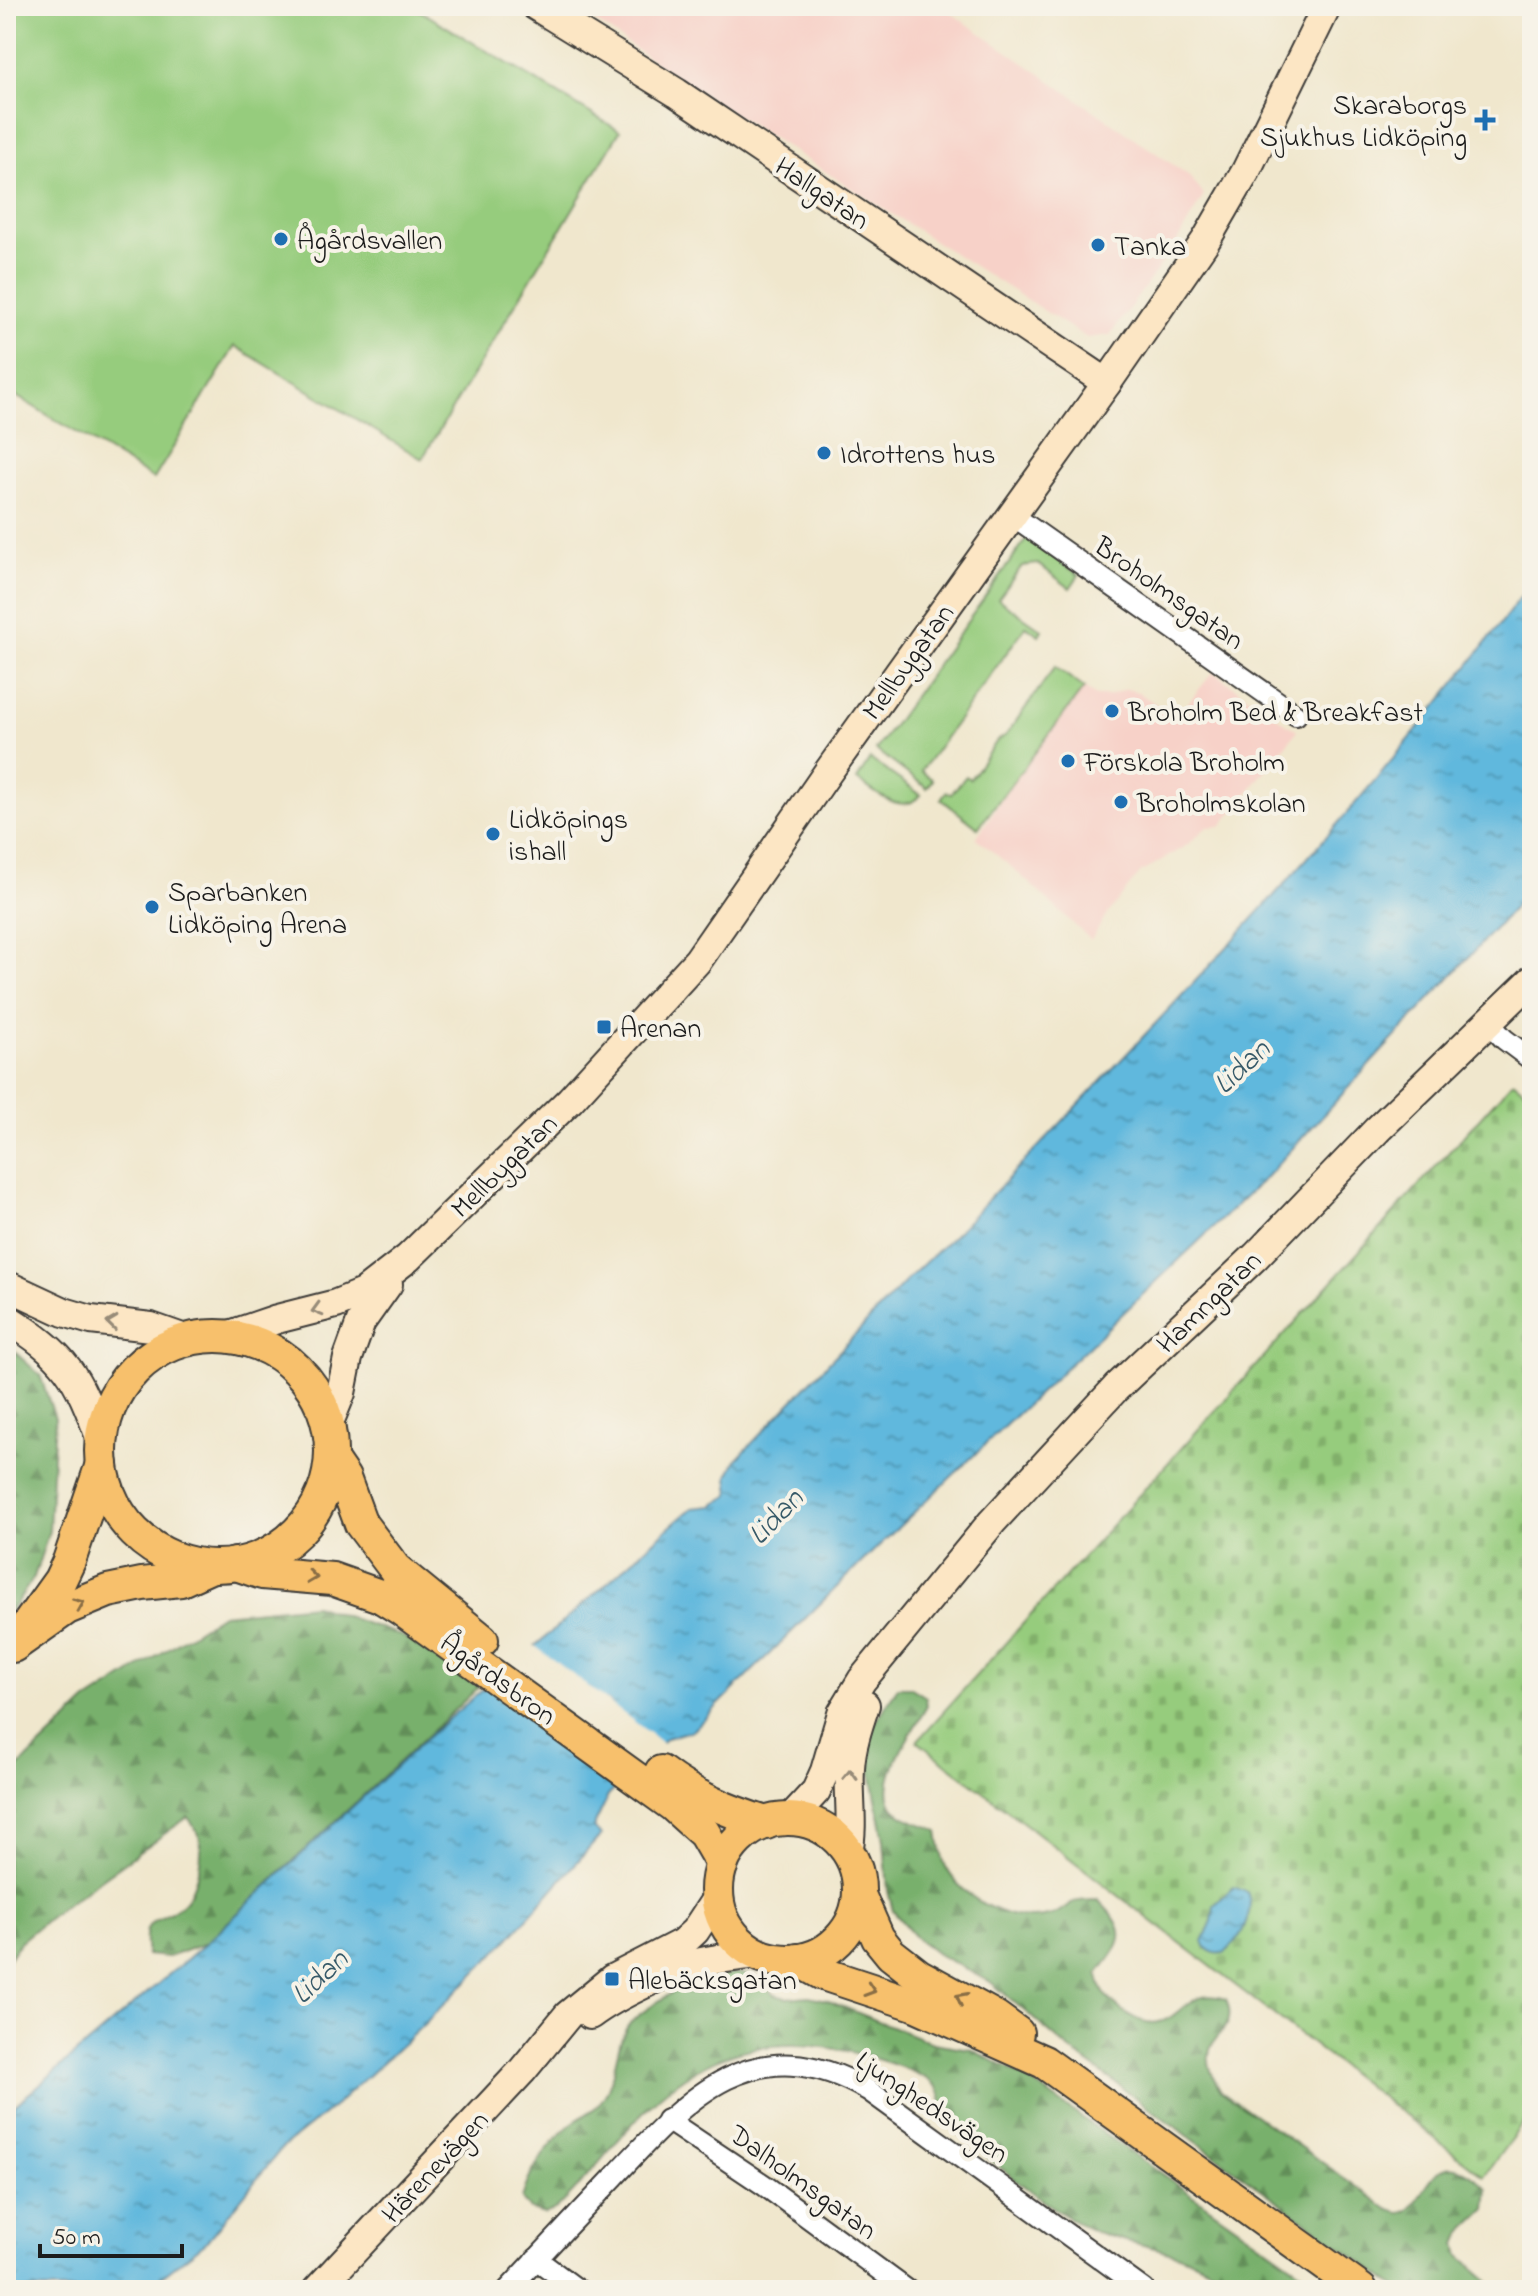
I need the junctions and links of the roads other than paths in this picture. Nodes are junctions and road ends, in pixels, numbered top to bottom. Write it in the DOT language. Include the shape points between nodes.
graph roads {
  1 [pos="536,6"];
  2 [pos="1327,6"];
  3 [pos="1107,383"];
  4 [pos="1012,515"];
  5 [pos="1296,715"];
  6 [pos="1532,980"];
  7 [pos="1488,1022"];
  8 [pos="1532,1060"];
  9 [pos="408,1258"];
  10 [pos="6,1285"];
  11 [pos="6,1318"];
  12 [pos="224,1337"];
  13 [pos="188,1340"];
  14 [pos="328,1425"];
  15 [pos="102,1452"];
  16 [pos="331,1459"];
  17 [pos="224,1565"];
  18 [pos="455,1633"];
  19 [pos="899,1636"];
  20 [pos="10,1650"];
  21 [pos="678,1797"];
  22 [pos="778,1821"];
  23 [pos="848,1852"];
  24 [pos="722,1864"];
  25 [pos="859,1895"];
  26 [pos="718,1896"];
  27 [pos="758,1954"];
  28 [pos="798,1960"];
  29 [pos="549,2041"];
  30 [pos="1044,2062"];
  31 [pos="667,2120"];
  32 [pos="536,2259"];
  33 [pos="317,2290"];
  34 [pos="508,2290"];
  35 [pos="578,2290"];
  36 [pos="907,2290"];
  37 [pos="1144,2290"];
  38 [pos="1361,2290"];
  1 -- 3 [label="street, Hallgatan" via="677,93"];
  2 -- 3 [label="street, Mellbygatan" via="1231,199"];
  3 -- 4 [label="street, Mellbygatan"];
  4 -- 5 [label="street, Broholmsgatan"];
  4 -- 9 [label="street, Mellbygatan" via="698,960 570,1100"];
  6 -- 7 [label="street, Hamngatan"];
  7 -- 8 [label="street"];
  7 -- 19 [label="street, Hamngatan" via="1106,1399 992,1522"];
  9 -- 12 [label="street, Mellbygatan, one-way" via="363,1293"];
  9 -- 14 [label="street, Mellbygatan" via="361,1322"];
  13 -- 10 [label="street, one-way" via="151,1327 64,1312"];
  11 -- 15 [label="street" via="61,1358 80,1386"];
  12 -- 13 [label="main road"];
  12 -- 14 [label="main road" via="264,1347 290,1364 312,1387"];
  13 -- 15 [label="main road" via="146,1360 129,1376 106,1417"];
  14 -- 16 [label="main road"];
  15 -- 17 [label="main road" via="113,1503 138,1535 172,1557"];
  15 -- 20 [label="main road" via="69,1561"];
  16 -- 17 [label="main road" via="316,1508 301,1528 260,1557"];
  16 -- 18 [label="main road, Ågårdsbron" via="361,1524"];
  17 -- 18 [label="main road, Ågårdsbron, one-way" via="332,1579"];
  20 -- 17 [label="main road, one-way" via="67,1608 108,1591 181,1580"];
  18 -- 21 [label="main road, Ågårdsbron"];
  19 -- 22 [label="street" via="877,1658 842,1713 816,1791"];
  23 -- 19 [label="street, one-way" via="855,1737"];
  21 -- 22 [label="main road, Ågårdsbron"];
  21 -- 24 [label="main road, Ågårdsbron"];
  22 -- 23 [label="main road" via="823,1828"];
  22 -- 24 [label="main road" via="739,1839"];
  23 -- 25 [label="main road"];
  24 -- 26 [label="main road"];
  25 -- 28 [label="main road" via="840,1938"];
  30 -- 25 [label="main road, one-way" via="995,2017 891,1954"];
  26 -- 27 [label="main road" via="730,1930"];
  26 -- 29 [label="street, Härenevägen" via="682,1943 612,1979 568,2015"];
  27 -- 28 [label="main road"];
  27 -- 29 [label="street, Härenevägen" via="676,1971 623,1995"];
  28 -- 30 [label="main road, one-way"];
  29 -- 33 [label="street, Härenevägen"];
  30 -- 38 [label="main road"];
  31 -- 32 [label="street, Ljunghedsvägen"];
  31 -- 36 [label="street, Dalholmsgatan"];
  31 -- 37 [label="street, Ljunghedsvägen" via="741,2072 773,2064 825,2069 868,2090"];
  32 -- 34 [label="street, Ljunghedsvägen"];
  32 -- 35 [label="street"];
}
